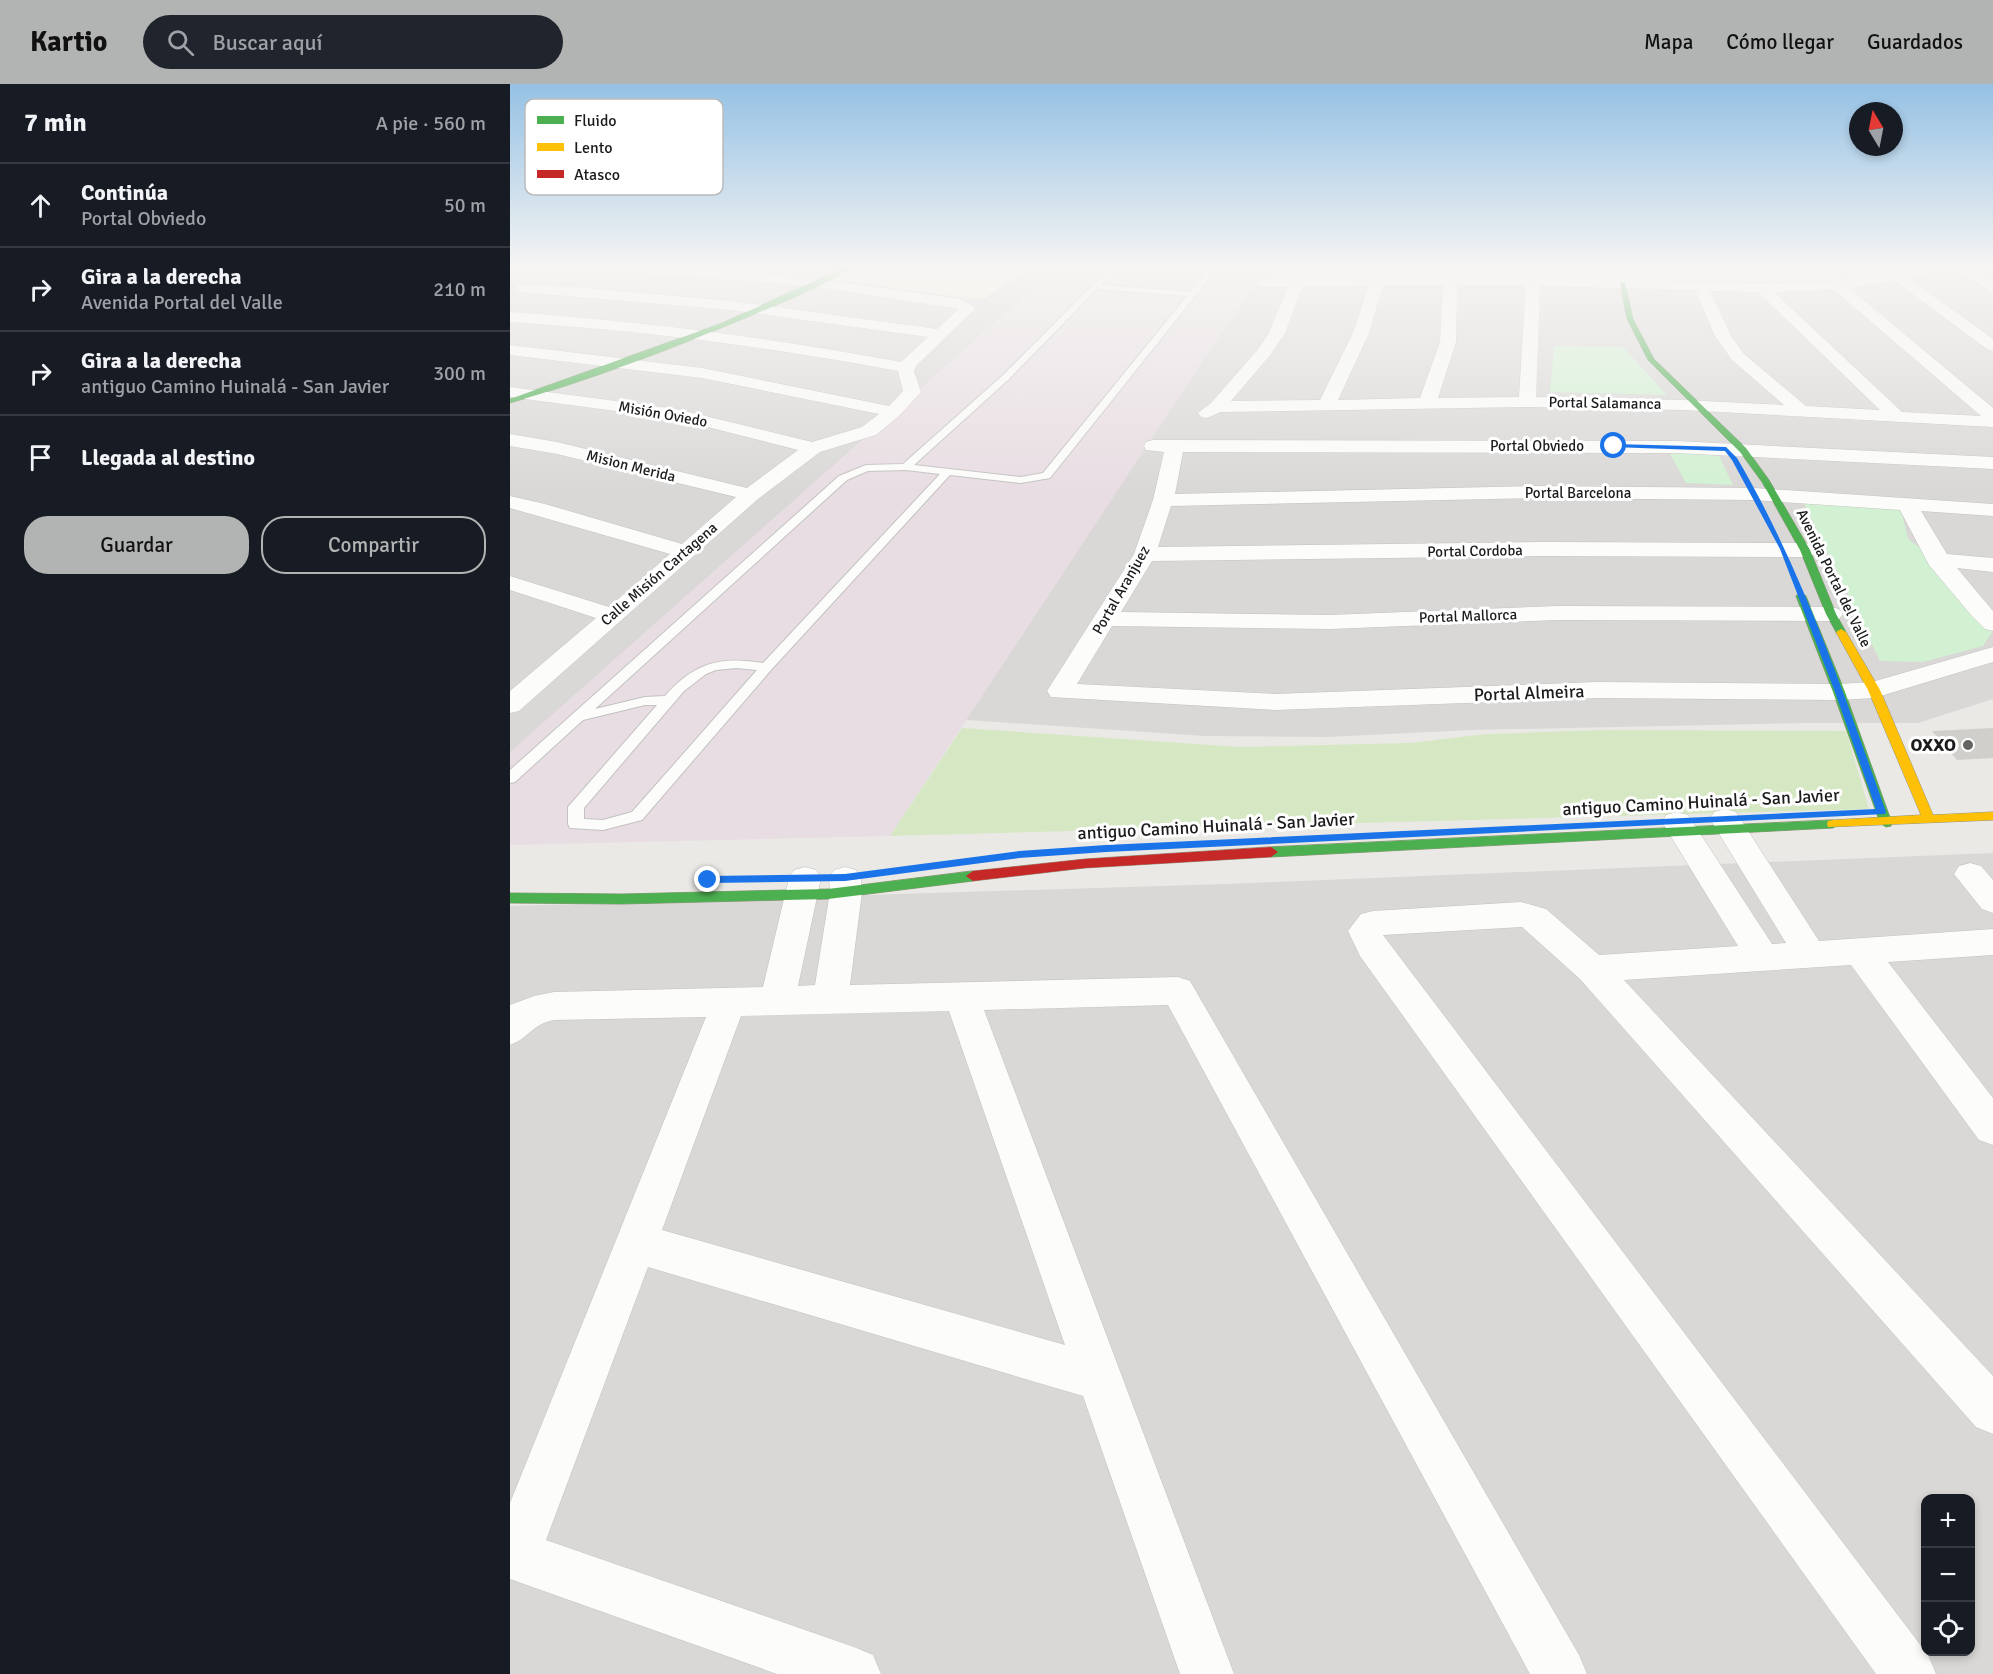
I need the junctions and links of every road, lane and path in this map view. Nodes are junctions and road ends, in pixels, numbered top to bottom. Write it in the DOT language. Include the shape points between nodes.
graph roads {
  1 [pos="674,342"];
  2 [pos="751,342"];
  3 [pos="931,342"];
  4 [pos="1040,342"];
  5 [pos="1153,342"];
  6 [pos="1271,342"];
  7 [pos="1357,342"];
  8 [pos="1448,342"];
  9 [pos="1530,342"];
  10 [pos="1629,342"];
  11 [pos="1727,342"];
  12 [pos="1819,342"];
  13 [pos="1905,342"];
  14 [pos="510,350"];
  15 [pos="618,362"];
  16 [pos="906,368"];
  17 [pos="516,395"];
  18 [pos="1527,402"];
  19 [pos="1427,404"];
  20 [pos="1691,405"];
  21 [pos="1326,406"];
  22 [pos="1217,407"];
  23 [pos="1800,410"];
  24 [pos="893,412"];
  25 [pos="1895,415"];
  26 [pos="1993,417"];
  27 [pos="1993,422"];
  28 [pos="510,440"];
  29 [pos="1164,447"];
  30 [pos="1201,447"];
  31 [pos="813,448"];
  32 [pos="1735,449"];
  33 [pos="1993,464"];
  34 [pos="906,466"];
  35 [pos="948,471"];
  36 [pos="751,495"];
  37 [pos="1163,500"];
  38 [pos="1764,501"];
  39 [pos="510,502"];
  40 [pos="1907,504"];
  41 [pos="1993,510"];
  42 [pos="1788,550"];
  43 [pos="684,551"];
  44 [pos="1145,554"];
  45 [pos="1937,560"];
  46 [pos="1993,565"];
  47 [pos="1796,582"];
  48 [pos="510,583"];
  49 [pos="1819,614"];
  50 [pos="611,615"];
  51 [pos="1106,619"];
  52 [pos="1993,624"];
  53 [pos="1993,654"];
  54 [pos="766,667"];
  55 [pos="1874,690"];
  56 [pos="1060,692"];
  57 [pos="1839,692"];
  58 [pos="512,700"];
  59 [pos="669,700"];
  60 [pos="581,716"];
  61 [pos="510,778"];
  62 [pos="1927,814"];
  63 [pos="1993,816"];
  64 [pos="1884,817"];
  65 [pos="1729,825"];
  66 [pos="1681,827"];
  67 [pos="1052,852"];
  68 [pos="1970,874"];
  69 [pos="825,882"];
  70 [pos="510,898"];
  71 [pos="1993,901"];
  72 [pos="842,925"];
  73 [pos="794,927"];
  74 [pos="1993,942"];
  75 [pos="1860,951"];
  76 [pos="1810,954"];
  77 [pos="1762,956"];
  78 [pos="1592,969"];
  79 [pos="962,997"];
  80 [pos="830,1000"];
  81 [pos="777,1001"];
  82 [pos="729,1002"];
  83 [pos="510,1030"];
  84 [pos="1993,1128"];
  85 [pos="635,1243"];
  86 [pos="1098,1377"];
  87 [pos="1993,1410"];
  88 [pos="512,1553"];
  89 [pos="854,1674"];
  90 [pos="1207,1674"];
  91 [pos="1560,1674"];
  92 [pos="1909,1674"];
  1 -- 15 [label="street"];
  2 -- 16 [label="street"];
  3 -- 16 [label="street"];
  4 -- 34 [label="lane"];
  5 -- 35 [label="lane" via="1046,476 1021,480"];
  6 -- 22 [label="street"];
  7 -- 21 [label="street"];
  8 -- 19 [label="street"];
  9 -- 18 [label="street"];
  10 -- 20 [label="street, Avenida Portal del Valle" via="1634,353"];
  11 -- 23 [label="street" via="1738,357"];
  12 -- 25 [label="street"];
  13 -- 26 [label="street"];
  14 -- 15 [label="street"];
  15 -- 17 [label="street"];
  15 -- 24 [label="street" via="750,381"];
  16 -- 24 [label="street" via="912,392"];
  17 -- 31 [label="street, Misión Oviedo" via="676,414"];
  18 -- 19 [label="street, Portal Salamanca"];
  18 -- 20 [label="street, Portal Salamanca"];
  19 -- 21 [label="street, Portal Salamanca"];
  20 -- 23 [label="street, Portal Salamanca"];
  20 -- 32 [label="street, Avenida Portal del Valle"];
  21 -- 22 [label="street, Portal Salamanca"];
  22 -- 30 [label="street" via="1204,419"];
  23 -- 25 [label="street, Portal Salamanca"];
  24 -- 31 [label="street" via="869,431"];
  25 -- 27 [label="street, Portal Salamanca"];
  28 -- 36 [label="street, Mision Merida"];
  29 -- 30 [label="street, Portal Obviedo"];
  29 -- 37 [label="street, Portal Aranjuez"];
  30 -- 32 [label="street, Portal Obviedo" via="1555,445"];
  31 -- 36 [label="street, Calle Misión Cartagena"];
  32 -- 33 [label="street, Portal Obviedo"];
  32 -- 38 [label="street, Avenida Portal del Valle"];
  32 -- 38 [label="street, Avenida Portal del Valle" via="1743,472"];
  34 -- 35 [label="lane"];
  34 -- 60 [label="lane" via="866,468 843,478"];
  35 -- 54 [label="lane"];
  36 -- 43 [label="street, Calle Misión Cartagena"];
  37 -- 38 [label="street, Portal Barcelona" via="1535,492"];
  37 -- 44 [label="street, Portal Aranjuez"];
  38 -- 40 [label="street, Portal Barcelona"];
  38 -- 42 [label="street, Avenida Portal del Valle"];
  39 -- 43 [label="street"];
  40 -- 41 [label="street, Portal Barcelona"];
  40 -- 45 [label="street"];
  42 -- 44 [label="street, Portal Cordoba"];
  42 -- 49 [label="street, Avenida Portal del Valle"];
  43 -- 50 [label="street, Calle Misión Cartagena"];
  44 -- 51 [label="street, Portal Aranjuez"];
  45 -- 46 [label="street"];
  45 -- 52 [label="street"];
  47 -- 49 [label="street, Avenida Portal del Valle"];
  48 -- 50 [label="street"];
  49 -- 51 [label="street, Portal Mallorca" via="1558,613 1330,622"];
  49 -- 55 [label="street, Avenida Portal del Valle"];
  49 -- 57 [label="street, Avenida Portal del Valle"];
  50 -- 58 [label="street, Calle Misión Cartagena"];
  51 -- 56 [label="street, Portal Aranjuez"];
  53 -- 55 [label="street, Portal Almeira"];
  54 -- 59 [label="lane" via="744,663 714,665 684,682"];
  54 -- 59 [label="lane" via="637,816 603,825 576,824 576,807"];
  55 -- 57 [label="street, Portal Almeira"];
  55 -- 62 [label="street, Avenida Portal del Valle"];
  56 -- 57 [label="street, Portal Almeira" via="1275,702 1597,690"];
  57 -- 64 [label="street, Avenida Portal del Valle"];
  59 -- 60 [label="lane" via="645,701"];
  60 -- 61 [label="lane"];
  62 -- 63 [label="street"];
  62 -- 64 [label="street"];
  64 -- 65 [label="street"];
  65 -- 66 [label="street"];
  65 -- 76 [label="street"];
  66 -- 67 [label="street, antiguo Camino Huinalá - San Javier"];
  66 -- 69 [label="street" via="1118,859 897,887"];
  66 -- 77 [label="street"];
  68 -- 71 [label="street"];
  69 -- 70 [label="street" via="622,899"];
  69 -- 72 [label="street"];
  69 -- 73 [label="street"];
  72 -- 73 [label="street"];
  72 -- 80 [label="street"];
  73 -- 81 [label="street"];
  74 -- 75 [label="street"];
  75 -- 76 [label="street"];
  75 -- 84 [label="street"];
  76 -- 77 [label="street"];
  77 -- 78 [label="street"];
  78 -- 87 [label="street"];
  78 -- 92 [label="street" via="1534,918 1521,914 1373,923 1365,931 1372,947"];
  79 -- 80 [label="street"];
  79 -- 86 [label="street"];
  79 -- 91 [label="street" via="1178,991"];
  80 -- 81 [label="street"];
  81 -- 82 [label="street"];
  82 -- 83 [label="street" via="554,1006 529,1010 516,1019"];
  82 -- 85 [label="street"];
  85 -- 86 [label="street"];
  85 -- 88 [label="street"];
  86 -- 90 [label="street"];
  88 -- 89 [label="street"];
}
